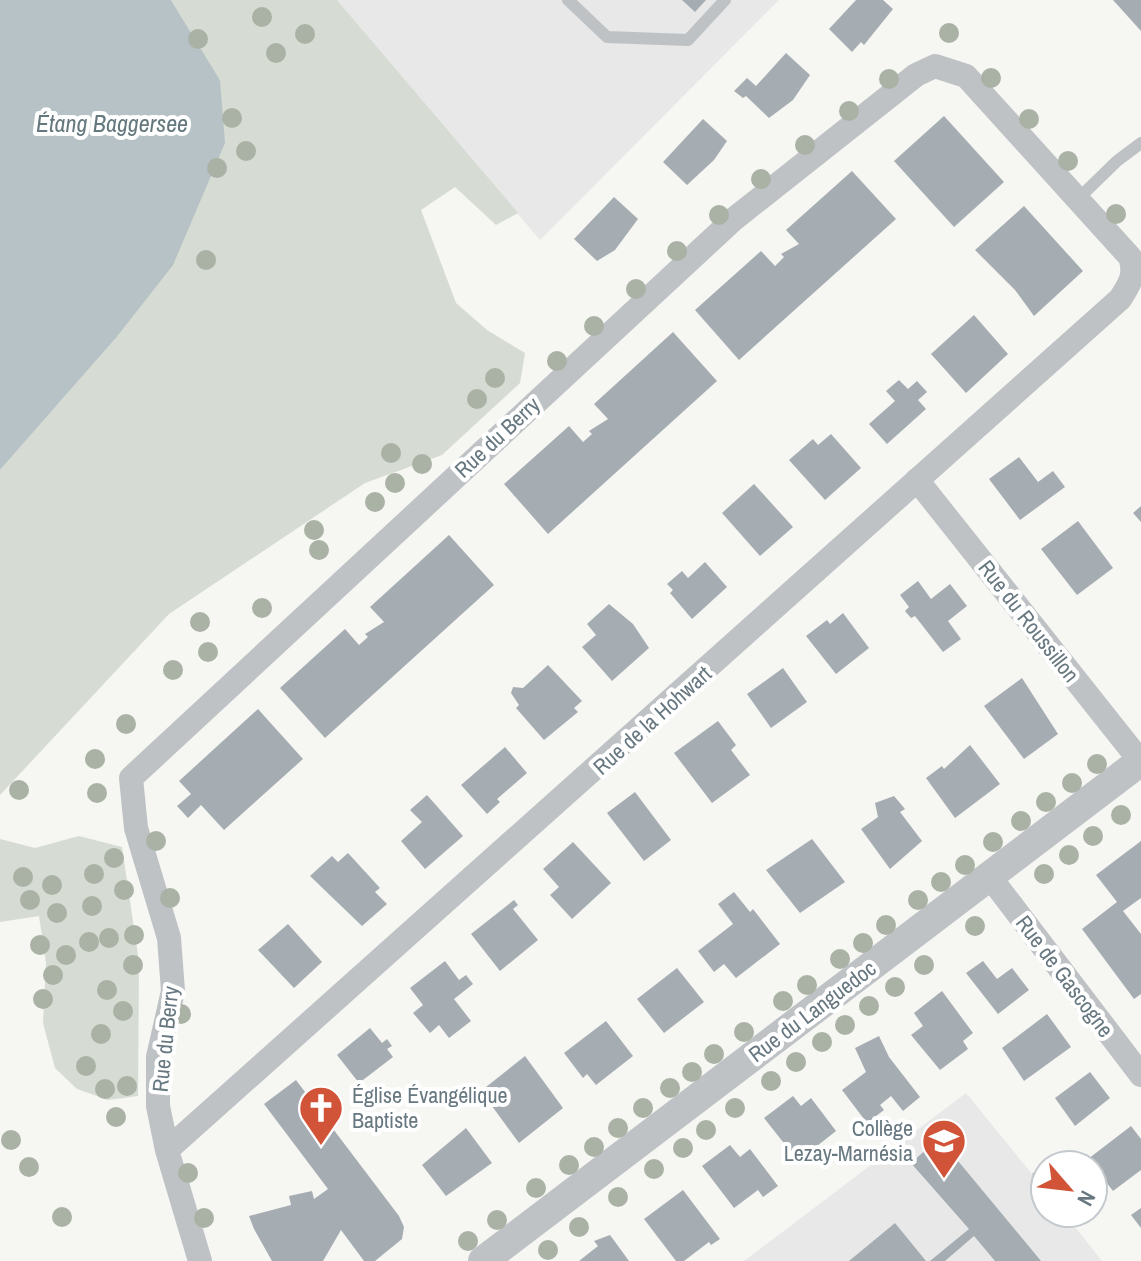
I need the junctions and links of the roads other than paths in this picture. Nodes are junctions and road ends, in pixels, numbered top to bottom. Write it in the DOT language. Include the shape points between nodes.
graph roads {
  1 [pos="568,0"];
  2 [pos="725,0"];
  3 [pos="1141,143"];
  4 [pos="1078,199"];
  5 [pos="1130,283"];
  6 [pos="917,480"];
  7 [pos="1141,762"];
  8 [pos="990,877"];
  9 [pos="1141,1075"];
  10 [pos="167,1150"];
  11 [pos="200,1261"];
  12 [pos="483,1261"];
  1 -- 2 [label="lane" via="607,37 688,40"];
  3 -- 4 [label="lane"];
  4 -- 5 [label="street, Rue du Berry" via="1130,257"];
  4 -- 10 [label="street, Rue du Berry" via="966,76 935,66 916,75 734,219 131,778 136,828 169,938 173,991 158,1057 158,1106"];
  5 -- 6 [label="street, Rue de la Hohwart" via="1120,299"];
  6 -- 7 [label="street, Rue du Roussillon"];
  6 -- 10 [label="street, Rue de la Hohwart"];
  7 -- 8 [label="street, Rue du Languedoc"];
  8 -- 9 [label="street, Rue de Gascogne"];
  8 -- 12 [label="street, Rue du Languedoc"];
  10 -- 11 [label="street"];
}
